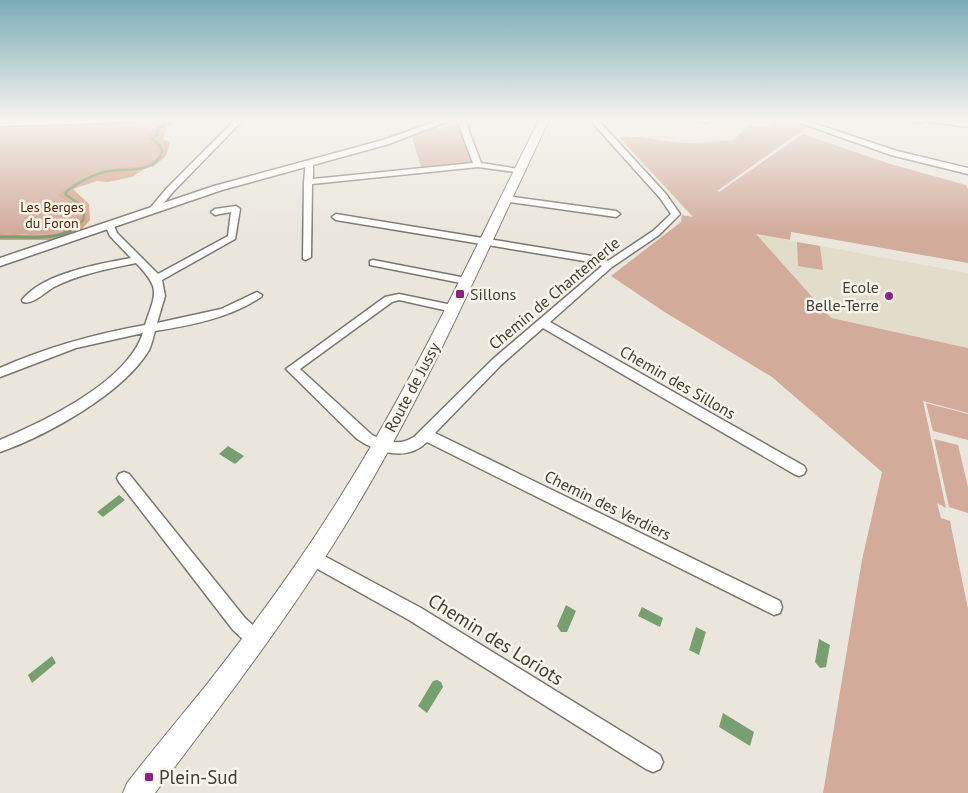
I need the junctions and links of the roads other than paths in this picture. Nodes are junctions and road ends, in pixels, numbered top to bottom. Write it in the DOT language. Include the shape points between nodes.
graph roads {
  1 [pos="202,157"];
  2 [pos="331,157"];
  3 [pos="476,157"];
  4 [pos="526,157"];
  5 [pos="628,157"];
  6 [pos="910,157"];
  7 [pos="933,157"];
  8 [pos="309,163"];
  9 [pos="478,165"];
  10 [pos="968,166"];
  11 [pos="519,171"];
  12 [pos="968,171"];
  13 [pos="308,182"];
  14 [pos="506,199"];
  15 [pos="154,209"];
  16 [pos="215,212"];
  17 [pos="616,214"];
  18 [pos="336,217"];
  19 [pos="110,225"];
  20 [pos="485,242"];
  21 [pos="306,258"];
  22 [pos="137,260"];
  23 [pos="0,262"];
  24 [pos="373,263"];
  25 [pos="609,265"];
  26 [pos="157,279"];
  27 [pos="466,281"];
  28 [pos="257,295"];
  29 [pos="27,300"];
  30 [pos="453,308"];
  31 [pos="541,322"];
  32 [pos="151,327"];
  33 [pos="0,373"];
  34 [pos="426,435"];
  35 [pos="381,445"];
  36 [pos="0,446"];
  37 [pos="799,470"];
  38 [pos="124,478"];
  39 [pos="313,558"];
  40 [pos="774,607"];
  41 [pos="255,639"];
  42 [pos="653,762"];
  43 [pos="138,793"];
  1 -- 15 [label="street"];
  2 -- 8 [label="street"];
  3 -- 9 [label="street"];
  4 -- 11 [label="main road, Route de Jussy"];
  5 -- 25 [label="street, Chemin de Chantemerle" via="676,214 656,233"];
  6 -- 12 [label="street"];
  7 -- 10 [label="street"];
  8 -- 13 [label="street"];
  8 -- 15 [label="street"];
  9 -- 11 [label="street"];
  9 -- 13 [label="street"];
  11 -- 14 [label="main road, Route de Jussy"];
  13 -- 21 [label="street"];
  14 -- 17 [label="street"];
  14 -- 20 [label="main road, Route de Jussy"];
  15 -- 19 [label="street"];
  16 -- 26 [label="street" via="236,208 232,237"];
  18 -- 20 [label="street"];
  19 -- 22 [label="street" via="113,234"];
  19 -- 23 [label="street"];
  20 -- 25 [label="street"];
  20 -- 27 [label="main road, Route de Jussy"];
  22 -- 26 [label="street"];
  22 -- 29 [label="street" via="74,275 40,290"];
  24 -- 27 [label="street"];
  25 -- 31 [label="street, Chemin de Chantemerle"];
  26 -- 32 [label="street" via="160,296"];
  27 -- 30 [label="main road, Route de Jussy"];
  28 -- 32 [label="street" via="247,303 215,314"];
  30 -- 35 [label="main road, Route de Jussy"];
  30 -- 35 [label="street" via="399,297 388,299 292,369 365,436"];
  31 -- 34 [label="street, Chemin de Chantemerle" via="496,362"];
  31 -- 37 [label="street, Chemin des Sillons"];
  32 -- 33 [label="street" via="95,338"];
  32 -- 36 [label="street" via="148,341 121,376 48,425"];
  34 -- 35 [label="street, Chemin de Chantemerle" via="408,448"];
  34 -- 40 [label="street, Chemin des Verdiers"];
  35 -- 39 [label="main road, Route de Jussy"];
  38 -- 41 [label="street" via="239,624"];
  39 -- 41 [label="main road, Route de Jussy"];
  39 -- 42 [label="street, Chemin des Loriots" via="415,614"];
  41 -- 43 [label="main road, Route de Jussy"];
}
